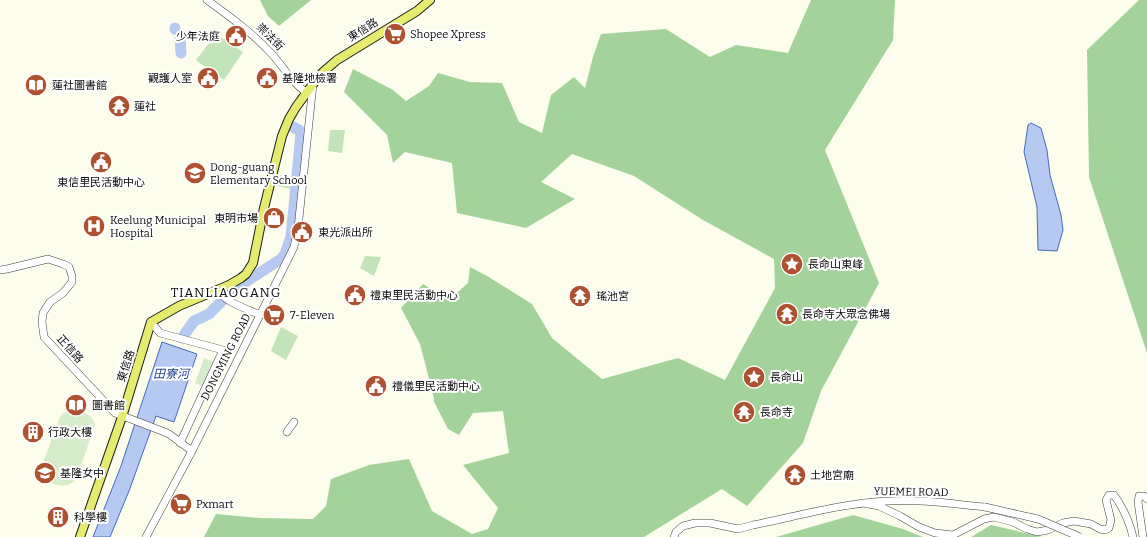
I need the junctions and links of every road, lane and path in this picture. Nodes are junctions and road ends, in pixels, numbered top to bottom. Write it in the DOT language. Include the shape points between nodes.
graph roads {
  1 [pos="207,0"];
  2 [pos="430,0"];
  3 [pos="309,94"];
  4 [pos="0,270"];
  5 [pos="219,293"];
  6 [pos="260,315"];
  7 [pos="151,322"];
  8 [pos="122,417"];
  9 [pos="294,422"];
  10 [pos="287,432"];
  11 [pos="180,443"];
  12 [pos="192,451"];
  13 [pos="1146,498"];
  14 [pos="863,503"];
  15 [pos="80,537"];
  16 [pos="146,537"];
  17 [pos="674,537"];
  18 [pos="1080,537"];
  19 [pos="1133,537"];
  20 [pos="1143,537"];
  1 -- 3 [label="street, 崇法街" via="253,34 297,85"];
  2 -- 3 [label="main road, 東信路" via="337,60 313,84"];
  3 -- 5 [label="main road, 東信路" via="289,119 282,136 264,208 254,263 242,278"];
  3 -- 6 [label="street, DONGMING ROAD" via="298,228 294,247"];
  4 -- 8 [label="street, 正信路" via="48,259 69,267 72,282 64,293 50,302 43,313 44,337 115,413"];
  5 -- 6 [label="street" via="229,301"];
  5 -- 7 [label="main road, 東信路" via="179,306"];
  6 -- 12 [label="street, DONGMING ROAD"];
  7 -- 8 [label="main road, 東信路"];
  7 -- 11 [label="street" via="160,333 223,350"];
  8 -- 11 [label="street" via="169,434"];
  8 -- 15 [label="main road, 東信路"];
  9 -- 10 [label="street"];
  11 -- 12 [label="street"];
  12 -- 16 [label="street, DONGMING ROAD"];
  13 -- 20 [label="street" via="1139,496 1138,502"];
  14 -- 17 [label="street, YUEMEI ROAD" via="738,529 710,523 695,523 683,526"];
  14 -- 18 [label="street, YUEMEI ROAD, bridge" via="904,501 986,507 1038,519"];
  14 -- 19 [label="street" via="879,506 919,527 953,535 984,519 994,518 1013,522 1037,532 1074,521 1091,524 1104,530 1109,528 1111,520 1106,500 1109,495 1114,495 1122,506"];
}
